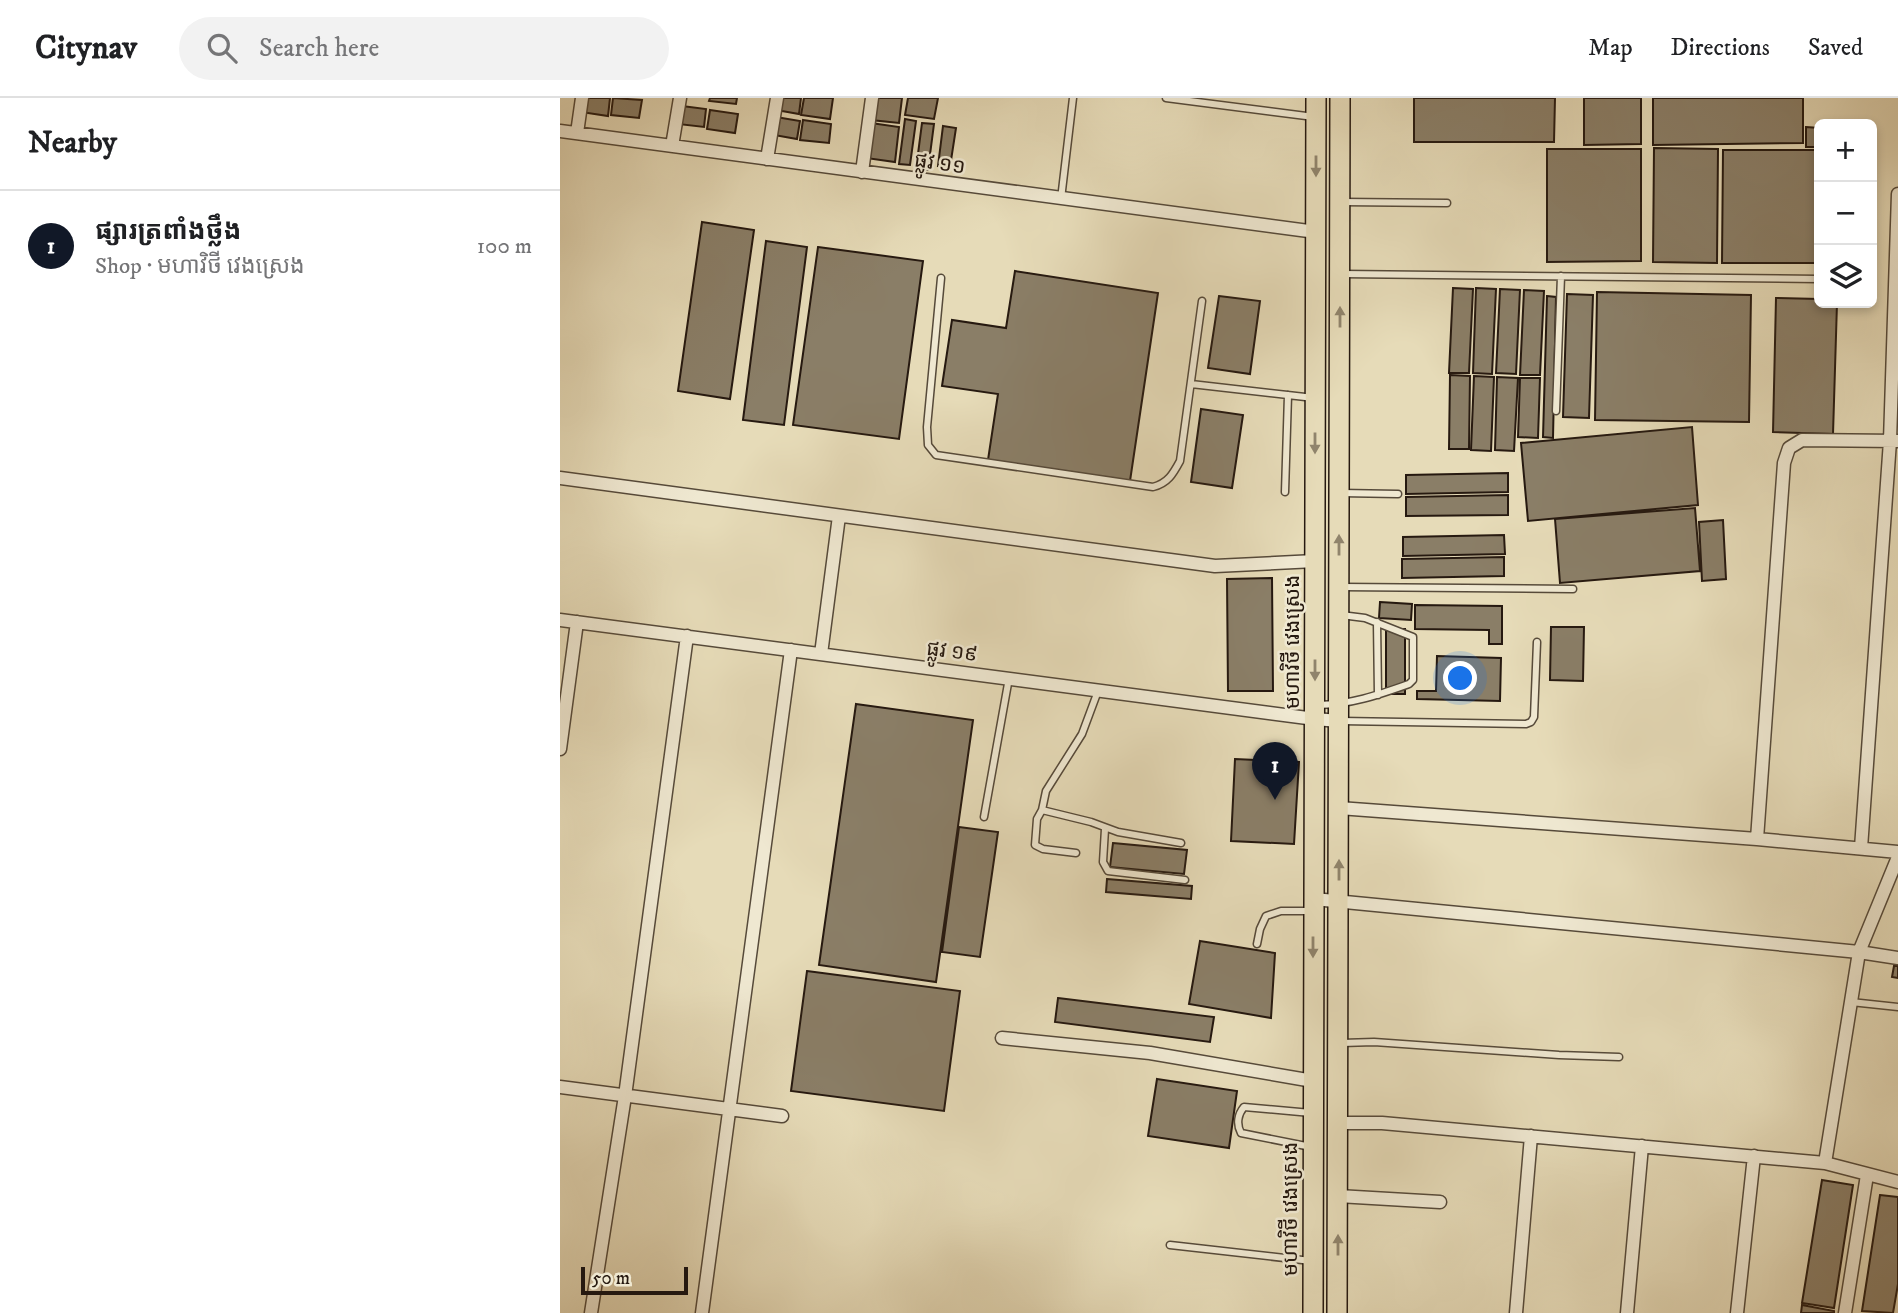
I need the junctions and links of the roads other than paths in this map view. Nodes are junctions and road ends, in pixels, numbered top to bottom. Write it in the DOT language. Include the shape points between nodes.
graph roads {
  1 [pos="582,98"];
  2 [pos="680,98"];
  3 [pos="777,98"];
  4 [pos="872,98"];
  5 [pos="1073,98"];
  6 [pos="1166,98"];
  7 [pos="1340,98"];
  8 [pos="1316,108"];
  9 [pos="560,131"];
  10 [pos="577,133"];
  11 [pos="672,146"];
  12 [pos="768,159"];
  13 [pos="862,172"];
  14 [pos="1898,194"];
  15 [pos="1061,199"];
  16 [pos="1340,202"];
  17 [pos="1447,203"];
  18 [pos="1316,232"];
  19 [pos="1340,274"];
  20 [pos="1561,276"];
  21 [pos="941,278"];
  22 [pos="1814,279"];
  23 [pos="1202,302"];
  24 [pos="1191,384"];
  25 [pos="1289,395"];
  26 [pos="1315,398"];
  27 [pos="1556,411"];
  28 [pos="1894,441"];
  29 [pos="560,478"];
  30 [pos="1285,492"];
  31 [pos="1339,493"];
  32 [pos="1398,494"];
  33 [pos="839,516"];
  34 [pos="1315,561"];
  35 [pos="1339,587"];
  36 [pos="1573,589"];
  37 [pos="1339,614"];
  38 [pos="560,620"];
  39 [pos="577,622"];
  40 [pos="1377,622"];
  41 [pos="687,636"];
  42 [pos="1537,642"];
  43 [pos="791,650"];
  44 [pos="821,654"];
  45 [pos="1009,678"];
  46 [pos="1099,690"];
  47 [pos="1378,695"];
  48 [pos="1315,712"];
  49 [pos="1339,713"];
  50 [pos="560,749"];
  51 [pos="1339,808"];
  52 [pos="1042,810"];
  53 [pos="984,817"];
  54 [pos="1105,829"];
  55 [pos="1757,839"];
  56 [pos="1181,843"];
  57 [pos="1861,848"];
  58 [pos="1076,852"];
  59 [pos="1898,854"];
  60 [pos="1185,880"];
  61 [pos="1338,902"];
  62 [pos="1313,905"];
  63 [pos="1257,944"];
  64 [pos="1859,952"];
  65 [pos="1898,958"];
  66 [pos="1851,1002"];
  67 [pos="1898,1007"];
  68 [pos="1002,1038"];
  69 [pos="1338,1043"];
  70 [pos="1619,1057"];
  71 [pos="1313,1081"];
  72 [pos="560,1087"];
  73 [pos="625,1096"];
  74 [pos="729,1109"];
  75 [pos="1313,1113"];
  76 [pos="782,1116"];
  77 [pos="1338,1123"];
  78 [pos="1531,1136"];
  79 [pos="1642,1146"];
  80 [pos="1313,1147"];
  81 [pos="1754,1156"];
  82 [pos="1825,1163"];
  83 [pos="1867,1175"];
  84 [pos="1898,1182"];
  85 [pos="1338,1196"];
  86 [pos="1440,1202"];
  87 [pos="1170,1245"];
  88 [pos="1313,1261"];
  89 [pos="591,1313"];
  90 [pos="702,1313"];
  91 [pos="1312,1313"];
  92 [pos="1338,1313"];
  93 [pos="1516,1313"];
  94 [pos="1627,1313"];
  95 [pos="1737,1313"];
  96 [pos="1845,1313"];
  1 -- 10 [label="street"];
  2 -- 11 [label="street"];
  3 -- 12 [label="street"];
  4 -- 13 [label="street"];
  5 -- 15 [label="lane"];
  6 -- 8 [label="lane"];
  7 -- 16 [label="main road"];
  8 -- 18 [label="main road, មហាវិថី វេងស្រេង, one-way"];
  9 -- 10 [label="street, ផ្លូវ ១១"];
  10 -- 11 [label="street, ផ្លូវ ១១"];
  11 -- 12 [label="street, ផ្លូវ ១១"];
  12 -- 13 [label="street, ផ្លូវ ១១"];
  13 -- 15 [label="street, ផ្លូវ ១១"];
  14 -- 28 [label="street"];
  15 -- 18 [label="street, ផ្លូវ ១១"];
  16 -- 17 [label="lane"];
  16 -- 19 [label="main road"];
  18 -- 26 [label="main road, មហាវិថី វេងស្រេង"];
  19 -- 20 [label="lane"];
  31 -- 19 [label="main road, one-way"];
  20 -- 22 [label="lane"];
  20 -- 27 [label="lane"];
  21 -- 24 [label="lane" via="926,427 928,445 936,455 1153,487 1173,475 1180,461"];
  23 -- 24 [label="lane"];
  24 -- 25 [label="lane"];
  25 -- 26 [label="lane"];
  25 -- 30 [label="lane"];
  26 -- 34 [label="main road, មហាវិថី វេងស្រេង, one-way"];
  28 -- 55 [label="street" via="1801,440 1789,448 1784,463"];
  28 -- 57 [label="street"];
  29 -- 33 [label="street"];
  31 -- 32 [label="lane"];
  35 -- 31 [label="main road, one-way"];
  33 -- 34 [label="street" via="1215,566"];
  33 -- 44 [label="street"];
  34 -- 48 [label="main road, មហាវិថី វេងស្រេង, one-way"];
  35 -- 36 [label="lane"];
  35 -- 37 [label="main road"];
  37 -- 40 [label="lane"];
  37 -- 49 [label="main road"];
  38 -- 39 [label="street, ផ្លូវ ១៩"];
  39 -- 41 [label="street, ផ្លូវ ១៩"];
  39 -- 50 [label="street"];
  40 -- 47 [label="lane"];
  40 -- 47 [label="lane" via="1409,634 1414,641 1413,680"];
  41 -- 43 [label="street, ផ្លូវ ១៩"];
  41 -- 73 [label="street"];
  42 -- 49 [label="lane" via="1531,722"];
  43 -- 44 [label="street, ផ្លូវ ១៩"];
  43 -- 74 [label="street"];
  44 -- 45 [label="street, ផ្លូវ ១៩"];
  45 -- 46 [label="street, ផ្លូវ ១៩"];
  45 -- 53 [label="lane"];
  46 -- 48 [label="street, ផ្លូវ ១៩"];
  46 -- 52 [label="lane" via="1082,734 1046,791"];
  47 -- 49 [label="lane"];
  48 -- 49 [label="street, ផ្លូវ ១៩"];
  48 -- 62 [label="main road, មហាវិថី វេងស្រេង"];
  49 -- 51 [label="main road"];
  51 -- 55 [label="street"];
  61 -- 51 [label="main road, one-way"];
  52 -- 54 [label="lane"];
  52 -- 58 [label="lane" via="1035,845"];
  54 -- 56 [label="lane"];
  54 -- 60 [label="lane" via="1108,871"];
  55 -- 57 [label="street"];
  57 -- 59 [label="street"];
  59 -- 64 [label="street"];
  61 -- 62 [label="street"];
  61 -- 64 [label="street"];
  61 -- 69 [label="main road"];
  62 -- 63 [label="lane" via="1271,913 1262,922"];
  62 -- 71 [label="main road, មហាវិថី វេងស្រេង, one-way"];
  64 -- 65 [label="street"];
  64 -- 66 [label="street"];
  66 -- 67 [label="lane"];
  66 -- 82 [label="street"];
  68 -- 71 [label="street" via="1150,1053"];
  69 -- 70 [label="lane"];
  69 -- 77 [label="main road"];
  71 -- 75 [label="main road, មហាវិថី វេងស្រេង"];
  72 -- 73 [label="street"];
  73 -- 74 [label="street"];
  73 -- 89 [label="street"];
  74 -- 76 [label="street"];
  74 -- 90 [label="street"];
  75 -- 80 [label="main road, មហាវិថី វេងស្រេង"];
  75 -- 80 [label="lane" via="1244,1107 1238,1127 1241,1133"];
  77 -- 78 [label="street"];
  77 -- 85 [label="main road"];
  78 -- 79 [label="street"];
  78 -- 93 [label="street"];
  79 -- 81 [label="street"];
  79 -- 94 [label="street"];
  80 -- 88 [label="main road, មហាវិថី វេងស្រេង"];
  81 -- 82 [label="street"];
  81 -- 95 [label="street"];
  82 -- 83 [label="street"];
  83 -- 84 [label="street"];
  83 -- 96 [label="street"];
  85 -- 86 [label="street"];
  92 -- 85 [label="main road, one-way"];
  87 -- 88 [label="lane"];
  88 -- 91 [label="main road, មហាវិថី វេងស្រេង"];
}
